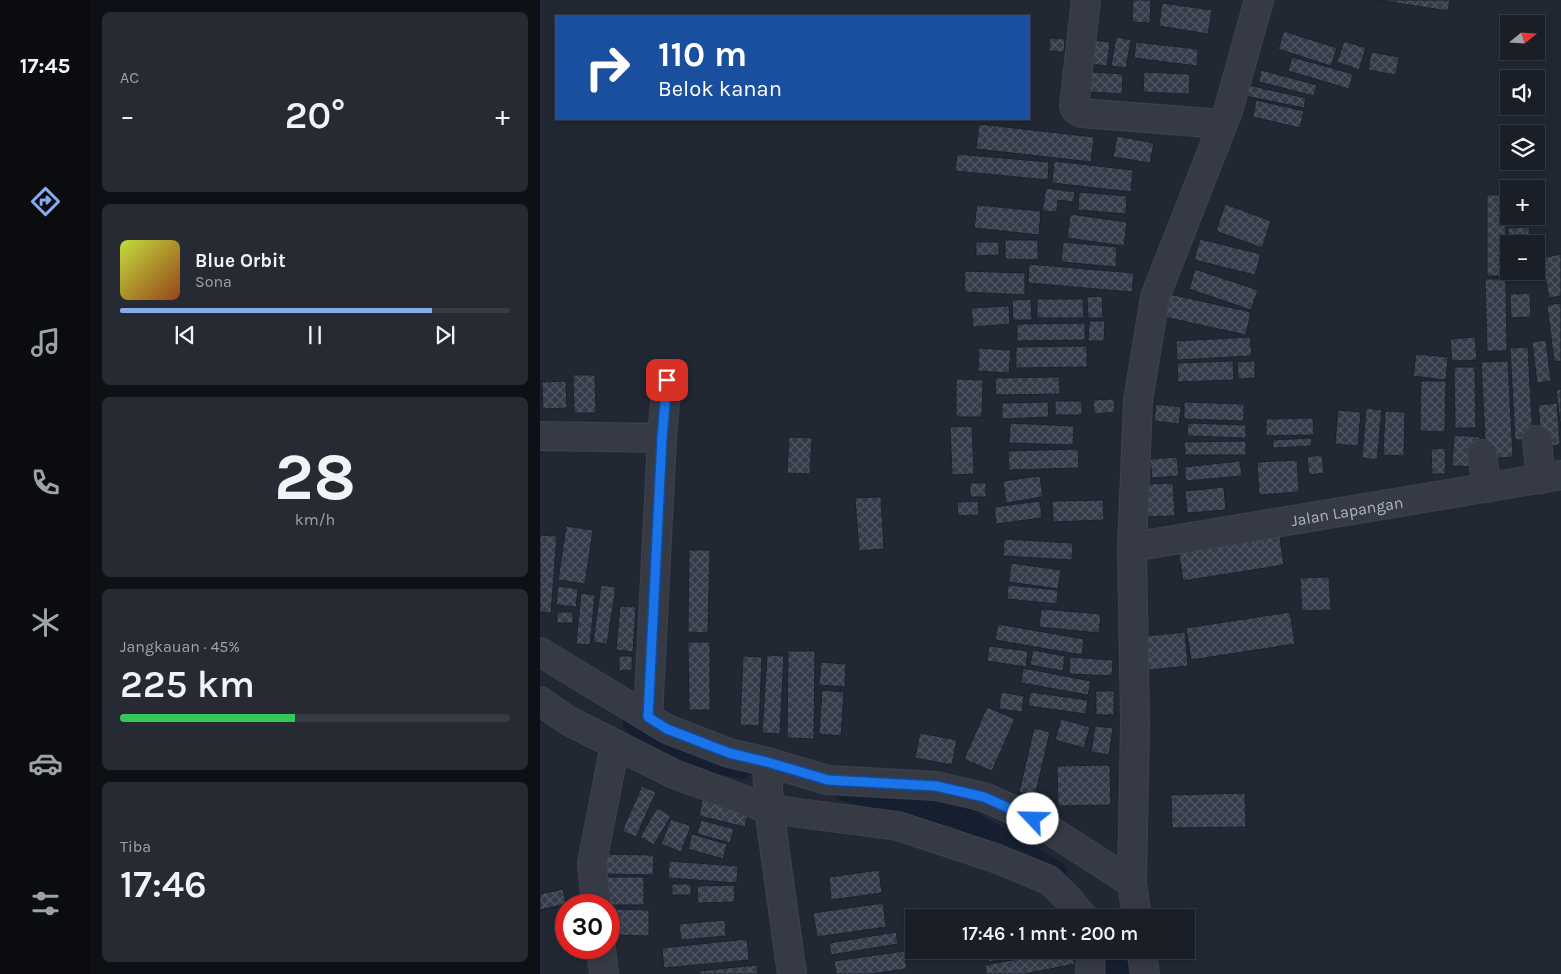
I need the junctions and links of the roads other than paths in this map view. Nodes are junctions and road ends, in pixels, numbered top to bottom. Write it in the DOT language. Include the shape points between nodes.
graph roads {
  1 [pos="1086,0"];
  2 [pos="1258,0"];
  3 [pos="1216,139"];
  4 [pos="667,380"];
  5 [pos="540,436"];
  6 [pos="662,438"];
  7 [pos="1537,440"];
  8 [pos="1482,454"];
  9 [pos="1551,477"];
  10 [pos="1487,488"];
  11 [pos="1132,547"];
  12 [pos="540,652"];
  13 [pos="540,701"];
  14 [pos="648,717"];
  15 [pos="615,746"];
  16 [pos="768,782"];
  17 [pos="1132,883"];
  18 [pos="595,894"];
  19 [pos="1076,909"];
  20 [pos="1136,909"];
  21 [pos="602,959"];
  22 [pos="1091,959"];
  23 [pos="1142,959"];
  24 [pos="604,974"];
  25 [pos="792,974"];
  26 [pos="1090,974"];
  27 [pos="1144,974"];
  1 -- 3 [label="street" via="1076,110"];
  2 -- 3 [label="street" via="1228,111"];
  3 -- 11 [label="street" via="1155,297 1138,401"];
  4 -- 6 [label="street"];
  5 -- 6 [label="street"];
  6 -- 14 [label="street"];
  7 -- 9 [label="street"];
  8 -- 10 [label="street"];
  9 -- 10 [label="street, Jalan Lapangan"];
  10 -- 11 [label="street, Jalan Lapangan"];
  11 -- 17 [label="street" via="1135,724"];
  12 -- 14 [label="street"];
  13 -- 15 [label="street"];
  14 -- 16 [label="street" via="667,729 729,753"];
  15 -- 16 [label="street" via="674,774"];
  15 -- 18 [label="street" via="592,863"];
  16 -- 17 [label="street" via="828,780 936,786 984,797 1033,819"];
  16 -- 19 [label="street" via="995,858 1048,880"];
  16 -- 25 [label="street"];
  17 -- 20 [label="street"];
  21 -- 24 [label="street"];
  22 -- 26 [label="street"];
  23 -- 27 [label="street"];
}
